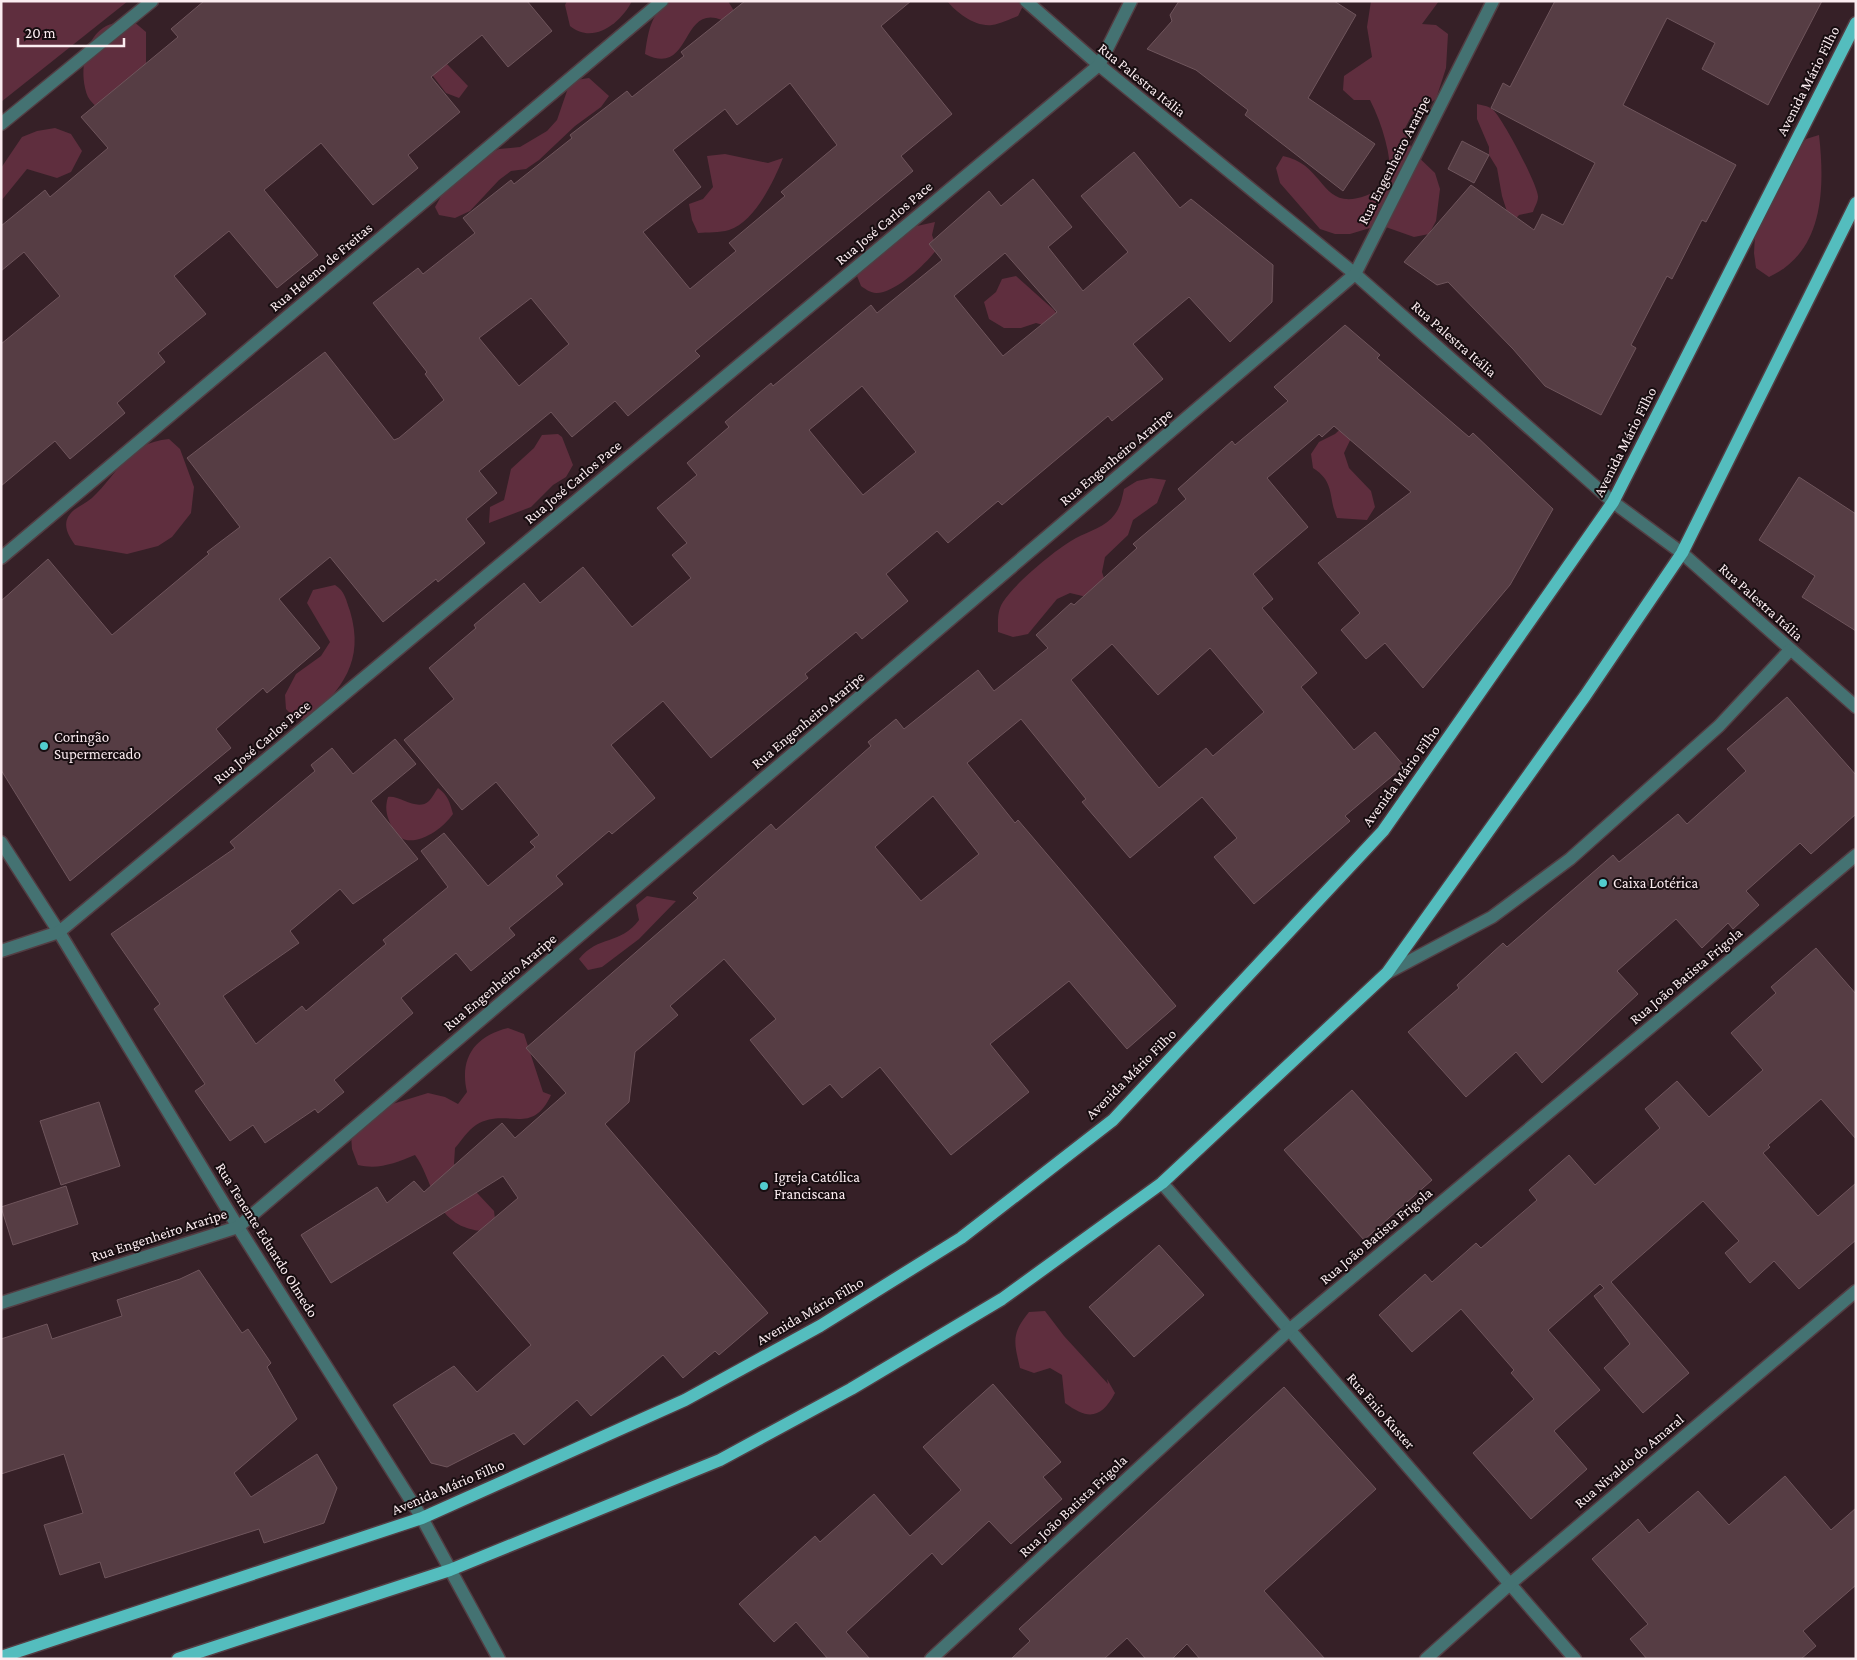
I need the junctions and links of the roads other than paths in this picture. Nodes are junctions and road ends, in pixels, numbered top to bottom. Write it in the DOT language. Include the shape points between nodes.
graph roads {
  1 [pos="152,1"];
  2 [pos="662,1"];
  3 [pos="1026,1"];
  4 [pos="1131,1"];
  5 [pos="1493,1"];
  6 [pos="1856,23"];
  7 [pos="1099,65"];
  8 [pos="1,124"];
  9 [pos="1856,202"];
  10 [pos="1355,274"];
  11 [pos="1614,502"];
  12 [pos="1682,553"];
  13 [pos="1,558"];
  14 [pos="1790,650"];
  15 [pos="1856,707"];
  16 [pos="1,842"];
  17 [pos="1856,855"];
  18 [pos="59,932"];
  19 [pos="1,951"];
  20 [pos="1387,973"];
  21 [pos="1162,1183"];
  22 [pos="238,1227"];
  23 [pos="1856,1291"];
  24 [pos="1,1303"];
  25 [pos="1290,1330"];
  26 [pos="422,1518"];
  27 [pos="450,1570"];
  28 [pos="1510,1584"];
  29 [pos="1,1657"];
  30 [pos="178,1659"];
  31 [pos="499,1659"];
  32 [pos="931,1659"];
  33 [pos="1426,1659"];
  34 [pos="1575,1659"];
  1 -- 8 [label="street"];
  2 -- 13 [label="street, Rua Heleno de Freitas"];
  3 -- 7 [label="street, Rua Palestra Itália"];
  4 -- 7 [label="street, Rua José Carlos Pace"];
  5 -- 10 [label="street, Rua Engenheiro Araripe"];
  6 -- 11 [label="main road, Avenida Mário Filho"];
  7 -- 10 [label="street, Rua Palestra Itália"];
  7 -- 18 [label="street, Rua José Carlos Pace"];
  9 -- 12 [label="main road"];
  10 -- 11 [label="street, Rua Palestra Itália"];
  10 -- 22 [label="street, Rua Engenheiro Araripe"];
  11 -- 12 [label="street, Rua Palestra Itália"];
  11 -- 26 [label="main road, Avenida Mário Filho" via="1383,831 1113,1120 961,1238 820,1326 685,1400"];
  12 -- 14 [label="street, Rua Palestra Itália"];
  12 -- 20 [label="main road" via="1585,696"];
  14 -- 15 [label="street, Rua Palestra Itália"];
  14 -- 20 [label="street" via="1719,726 1570,859 1492,917"];
  16 -- 18 [label="street, Rua Tenente Eduardo Olmedo"];
  17 -- 25 [label="street, Rua João Batista Frigola"];
  18 -- 19 [label="street, Rua José Carlos Pace"];
  18 -- 22 [label="street, Rua Tenente Eduardo Olmedo"];
  20 -- 21 [label="main road"];
  21 -- 25 [label="street, Rua Enio Kuster"];
  21 -- 27 [label="main road" via="1002,1298 851,1389 720,1460"];
  22 -- 24 [label="street, Rua Engenheiro Araripe"];
  22 -- 26 [label="street, Rua Tenente Eduardo Olmedo"];
  23 -- 28 [label="street, Rua Nivaldo do Amaral"];
  25 -- 28 [label="street, Rua Enio Kuster"];
  25 -- 32 [label="street, Rua João Batista Frigola"];
  26 -- 27 [label="street, Rua Tenente Eduardo Olmedo"];
  26 -- 29 [label="main road, Avenida Mário Filho"];
  27 -- 30 [label="main road"];
  27 -- 31 [label="street, Rua Tenente Eduardo Olmedo"];
  28 -- 33 [label="street, Rua Nivaldo do Amaral"];
  28 -- 34 [label="street, Rua Enio Kuster"];
}
